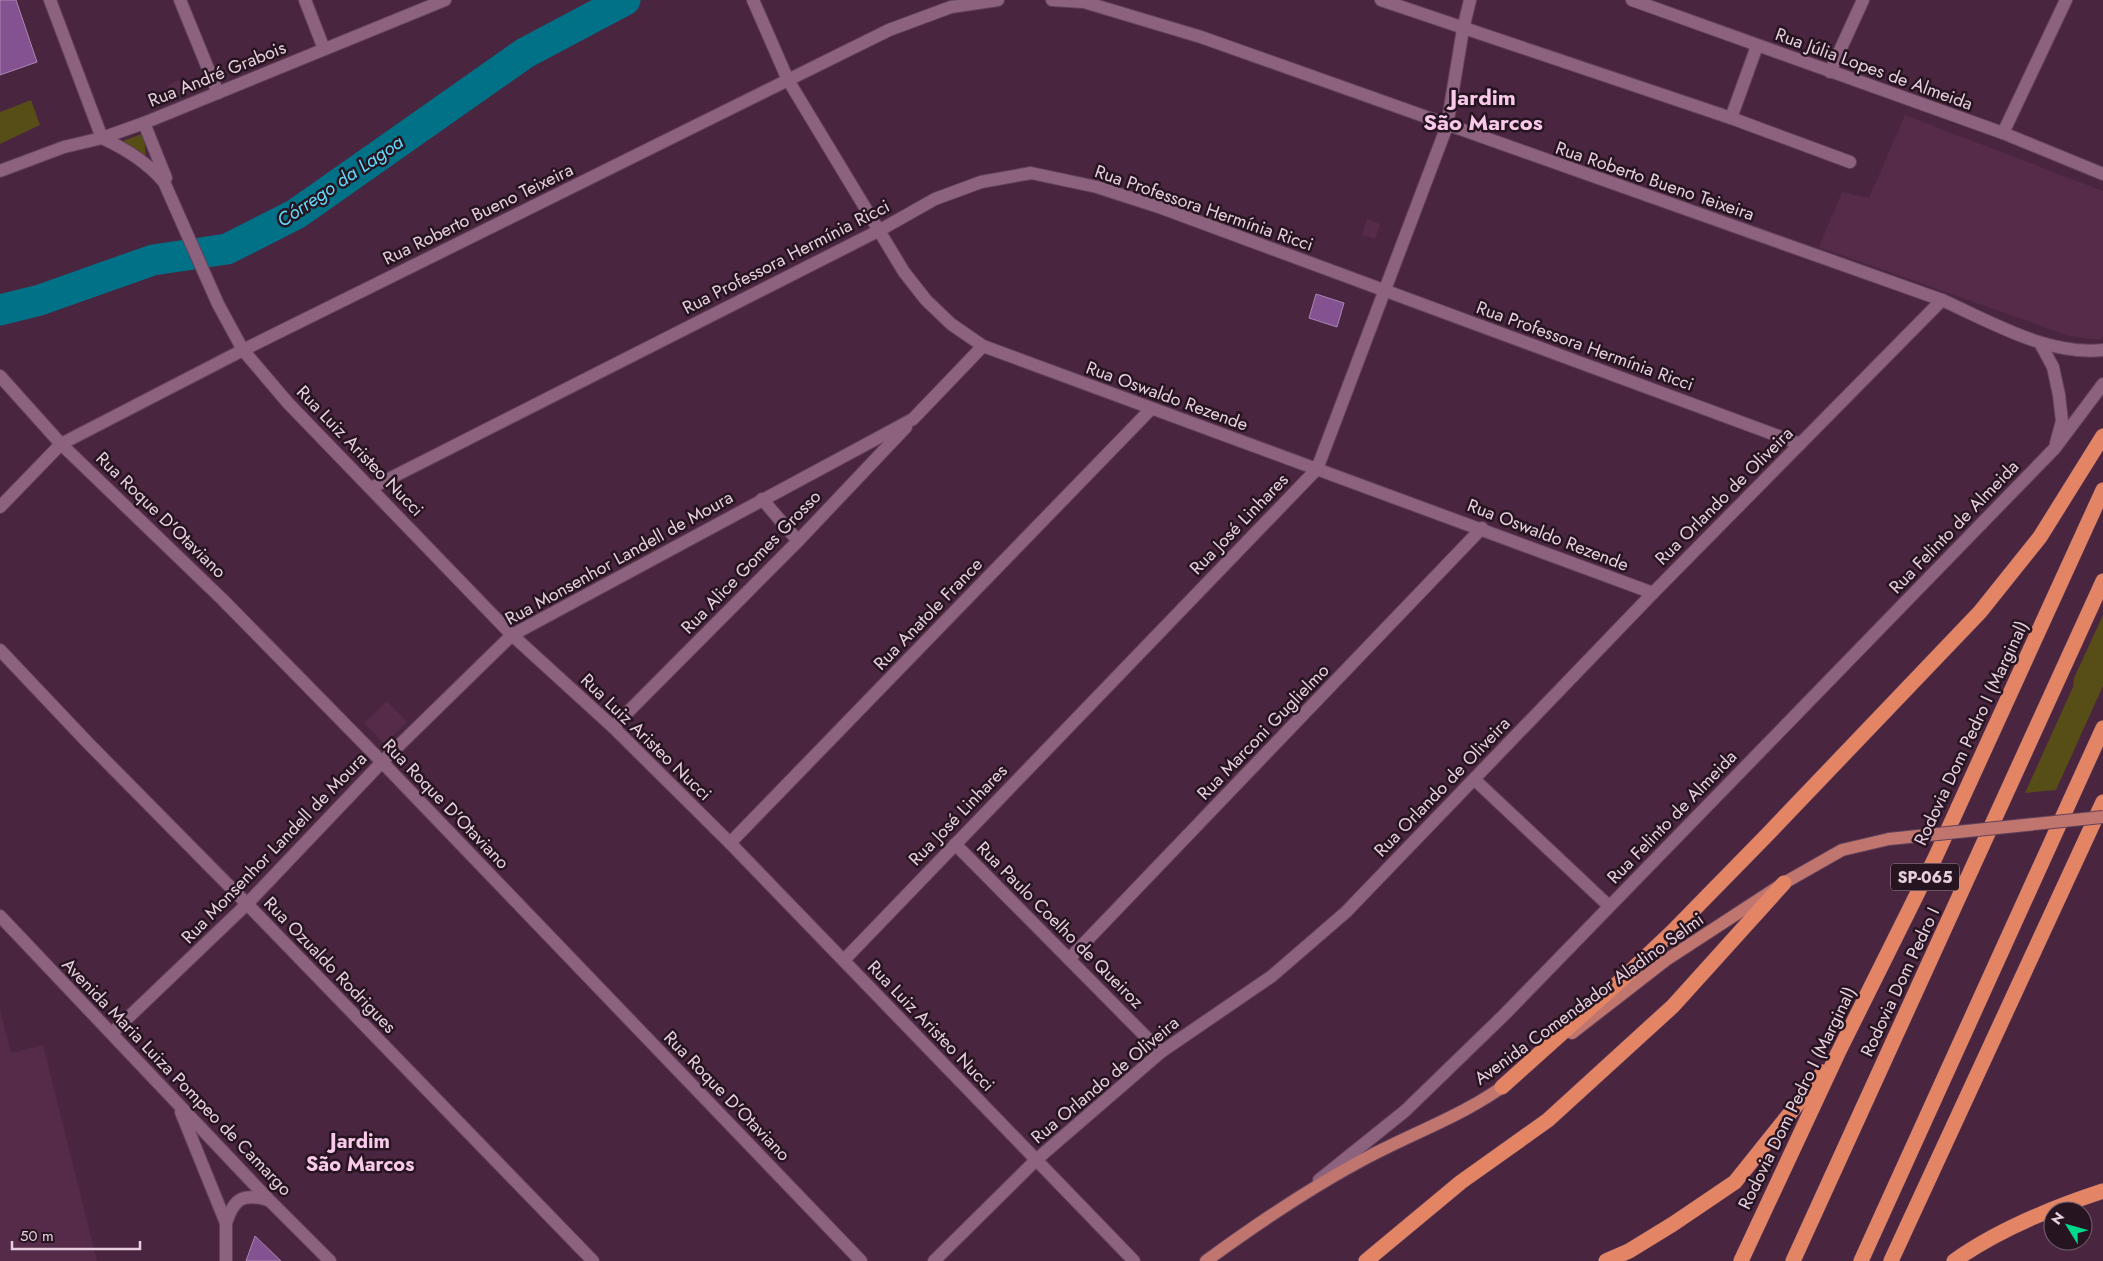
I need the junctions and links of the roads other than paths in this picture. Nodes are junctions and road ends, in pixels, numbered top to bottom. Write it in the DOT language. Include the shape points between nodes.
graph roads {
  1 [pos="50,0"];
  2 [pos="180,0"];
  3 [pos="304,0"];
  4 [pos="445,0"];
  5 [pos="753,0"];
  6 [pos="998,0"];
  7 [pos="1052,0"];
  8 [pos="1381,0"];
  9 [pos="1394,0"];
  10 [pos="1470,0"];
  11 [pos="1632,0"];
  12 [pos="1863,0"];
  13 [pos="2066,0"];
  14 [pos="1652,3"];
  15 [pos="419,5"];
  16 [pos="1407,9"];
  17 [pos="1463,29"];
  18 [pos="1758,46"];
  19 [pos="324,49"];
  20 [pos="1830,72"];
  21 [pos="788,80"];
  22 [pos="218,93"];
  23 [pos="1731,118"];
  24 [pos="144,123"];
  25 [pos="1446,126"];
  26 [pos="2003,133"];
  27 [pos="102,138"];
  28 [pos="1850,162"];
  29 [pos="0,171"];
  30 [pos="2103,174"];
  31 [pos="179,213"];
  32 [pos="880,230"];
  33 [pos="1385,291"];
  34 [pos="1942,300"];
  35 [pos="2040,343"];
  36 [pos="983,346"];
  37 [pos="243,350"];
  38 [pos="2103,350"];
  39 [pos="0,376"];
  40 [pos="2103,384"];
  41 [pos="1150,409"];
  42 [pos="913,419"];
  43 [pos="2103,436"];
  44 [pos="61,444"];
  45 [pos="1800,444"];
  46 [pos="2055,448"];
  47 [pos="1317,469"];
  48 [pos="370,488"];
  49 [pos="2103,490"];
  50 [pos="762,499"];
  51 [pos="0,507"];
  52 [pos="1482,528"];
  53 [pos="798,541"];
  54 [pos="2103,581"];
  55 [pos="1653,593"];
  56 [pos="512,635"];
  57 [pos="0,650"];
  58 [pos="613,727"];
  59 [pos="2103,728"];
  60 [pos="382,762"];
  61 [pos="1474,779"];
  62 [pos="2103,802"];
  63 [pos="2103,817"];
  64 [pos="730,843"];
  65 [pos="955,844"];
  66 [pos="1784,883"];
  67 [pos="247,904"];
  68 [pos="1609,906"];
  69 [pos="0,916"];
  70 [pos="1069,959"];
  71 [pos="844,960"];
  72 [pos="112,1033"];
  73 [pos="1161,1052"];
  74 [pos="1838,1053"];
  75 [pos="1502,1087"];
  76 [pos="179,1105"];
  77 [pos="1036,1160"];
  78 [pos="2103,1191"];
  79 [pos="1300,1195"];
  80 [pos="269,1200"];
  81 [pos="226,1223"];
  82 [pos="226,1261"];
  83 [pos="330,1261"];
  84 [pos="593,1261"];
  85 [pos="862,1261"];
  86 [pos="934,1261"];
  87 [pos="1134,1261"];
  88 [pos="1206,1261"];
  89 [pos="1366,1261"];
  90 [pos="1606,1261"];
  91 [pos="1741,1261"];
  92 [pos="1793,1261"];
  93 [pos="1861,1261"];
  94 [pos="1891,1261"];
  95 [pos="1954,1261"];
  1 -- 27 [label="street"];
  2 -- 22 [label="street"];
  3 -- 19 [label="street"];
  4 -- 15 [label="street, Rua André Grabois"];
  5 -- 21 [label="street, Rua Oswaldo Rezende"];
  6 -- 21 [label="street, Rua Roberto Bueno Teixeira" via="951,7 889,30"];
  7 -- 25 [label="street, Rua Roberto Bueno Teixeira" via="1084,2 1174,28"];
  8 -- 16 [label="street"];
  9 -- 16 [label="street"];
  10 -- 17 [label="street, Rua José Linhares"];
  11 -- 14 [label="street, Rua Júlia Lopes de Almeida"];
  12 -- 20 [label="street"];
  13 -- 26 [label="street"];
  14 -- 18 [label="street, Rua Júlia Lopes de Almeida"];
  15 -- 19 [label="street, Rua André Grabois"];
  16 -- 17 [label="street"];
  17 -- 23 [label="street"];
  17 -- 25 [label="street, Rua José Linhares"];
  18 -- 20 [label="street, Rua Júlia Lopes de Almeida"];
  18 -- 23 [label="street"];
  19 -- 22 [label="street, Rua André Grabois"];
  20 -- 26 [label="street, Rua Júlia Lopes de Almeida"];
  21 -- 32 [label="street, Rua Oswaldo Rezende"];
  21 -- 37 [label="street, Rua Roberto Bueno Teixeira"];
  22 -- 24 [label="street, Rua André Grabois"];
  23 -- 28 [label="street"];
  24 -- 27 [label="street, Rua André Grabois"];
  24 -- 31 [label="street, Rua Luiz Aristeo Nucci"];
  25 -- 33 [label="street, Rua José Linhares"];
  25 -- 34 [label="street, Rua Roberto Bueno Teixeira"];
  26 -- 30 [label="street, Rua Júlia Lopes de Almeida"];
  27 -- 29 [label="street, Rua André Grabois" via="64,147"];
  27 -- 31 [label="street, Rua Luiz Aristeo Nucci" via="154,170 164,182"];
  31 -- 37 [label="street, Rua Luiz Aristeo Nucci" via="218,304"];
  32 -- 33 [label="street, Rua Professora Hermínia Ricci" via="935,199 981,182 1031,173 1097,187 1150,204"];
  32 -- 36 [label="street, Rua Oswaldo Rezende" via="904,272 926,300 950,324"];
  32 -- 48 [label="street, Rua Professora Hermínia Ricci"];
  33 -- 45 [label="street, Rua Professora Hermínia Ricci"];
  33 -- 47 [label="street, Rua José Linhares"];
  34 -- 35 [label="street, Rua Roberto Bueno Teixeira"];
  34 -- 45 [label="street, Rua Orlando de Oliveira"];
  35 -- 38 [label="street, Rua Roberto Bueno Teixeira" via="2086,352"];
  35 -- 46 [label="street, Rua Felinto de Almeida" via="2054,366 2059,395 2062,421"];
  36 -- 41 [label="street, Rua Oswaldo Rezende"];
  36 -- 42 [label="street, Rua Monsenhor Landell de Moura"];
  37 -- 44 [label="street, Rua Roberto Bueno Teixeira"];
  37 -- 48 [label="street, Rua Luiz Aristeo Nucci" via="288,403"];
  39 -- 44 [label="street, Rua Roque D'Otaviano"];
  40 -- 46 [label="street, Rua Felinto de Almeida"];
  41 -- 47 [label="street, Rua Oswaldo Rezende"];
  41 -- 64 [label="street, Rua Anatole France"];
  42 -- 50 [label="street, Rua Monsenhor Landell de Moura"];
  42 -- 53 [label="street, Rua Alice Gomes Grosso"];
  43 -- 75 [label="highway" via="2040,537 1980,612 1670,933"];
  44 -- 51 [label="street, Rua Roberto Bueno Teixeira"];
  44 -- 60 [label="street, Rua Roque D'Otaviano" via="223,600"];
  45 -- 55 [label="street, Rua Orlando de Oliveira"];
  46 -- 68 [label="street, Rua Felinto de Almeida"];
  47 -- 52 [label="street, Rua Oswaldo Rezende"];
  47 -- 65 [label="street, Rua José Linhares"];
  48 -- 56 [label="street, Rua Luiz Aristeo Nucci"];
  49 -- 74 [label="highway, Rodovia Dom Pedro I (Marginal) / SP-065" via="1935,858"];
  50 -- 53 [label="street"];
  50 -- 56 [label="street, Rua Monsenhor Landell de Moura"];
  52 -- 55 [label="street, Rua Oswaldo Rezende"];
  52 -- 70 [label="street, Rua Marconi Guglielmo"];
  53 -- 58 [label="street, Rua Alice Gomes Grosso"];
  54 -- 92 [label="highway, Rodovia Dom Pedro I / SP-065"];
  55 -- 61 [label="street, Rua Orlando de Oliveira"];
  56 -- 58 [label="street, Rua Luiz Aristeo Nucci"];
  56 -- 60 [label="street, Rua Monsenhor Landell de Moura"];
  57 -- 67 [label="street, Rua Ozualdo Rodrigues"];
  58 -- 64 [label="street, Rua Luiz Aristeo Nucci"];
  59 -- 93 [label="highway"];
  60 -- 67 [label="street, Rua Monsenhor Landell de Moura"];
  60 -- 85 [label="street, Rua Roque D'Otaviano"];
  61 -- 68 [label="street"];
  61 -- 73 [label="street, Rua Orlando de Oliveira" via="1339,918 1272,976"];
  62 -- 94 [label="highway"];
  63 -- 66 [label="main road, Avenida Comendador Aladino Selmi, bridge" via="1889,839 1842,850"];
  64 -- 71 [label="street, Rua Luiz Aristeo Nucci"];
  65 -- 70 [label="street, Rua Paulo Coelho de Queiroz"];
  65 -- 71 [label="street, Rua José Linhares"];
  66 -- 75 [label="main road, Avenida Comendador Aladino Selmi" via="1666,960"];
  66 -- 89 [label="highway" via="1673,1006 1548,1120 1461,1182"];
  67 -- 72 [label="street, Rua Monsenhor Landell de Moura"];
  67 -- 84 [label="street, Rua Ozualdo Rodrigues"];
  68 -- 79 [label="street, Rua Felinto de Almeida" via="1405,1111"];
  69 -- 72 [label="street, Avenida Maria Luiza Pompeo de Camargo"];
  70 -- 73 [label="street, Rua Paulo Coelho de Queiroz"];
  71 -- 77 [label="street, Rua Luiz Aristeo Nucci"];
  72 -- 76 [label="street, Avenida Maria Luiza Pompeo de Camargo"];
  73 -- 77 [label="street, Rua Orlando de Oliveira"];
  74 -- 90 [label="highway" via="1735,1182 1629,1251"];
  74 -- 91 [label="highway, Rodovia Dom Pedro I (Marginal) / SP-065"];
  75 -- 79 [label="main road, Avenida Comendador Aladino Selmi" via="1431,1128 1369,1156"];
  76 -- 80 [label="street, Avenida Maria Luiza Pompeo de Camargo"];
  76 -- 81 [label="street"];
  77 -- 86 [label="street, Rua Orlando de Oliveira"];
  77 -- 87 [label="street, Rua Luiz Aristeo Nucci"];
  78 -- 95 [label="highway" via="2053,1208"];
  79 -- 88 [label="main road, Avenida Comendador Aladino Selmi"];
  80 -- 81 [label="street" via="253,1196 240,1199 230,1210"];
  80 -- 83 [label="street, Avenida Maria Luiza Pompeo de Camargo"];
  81 -- 82 [label="street"];
}
